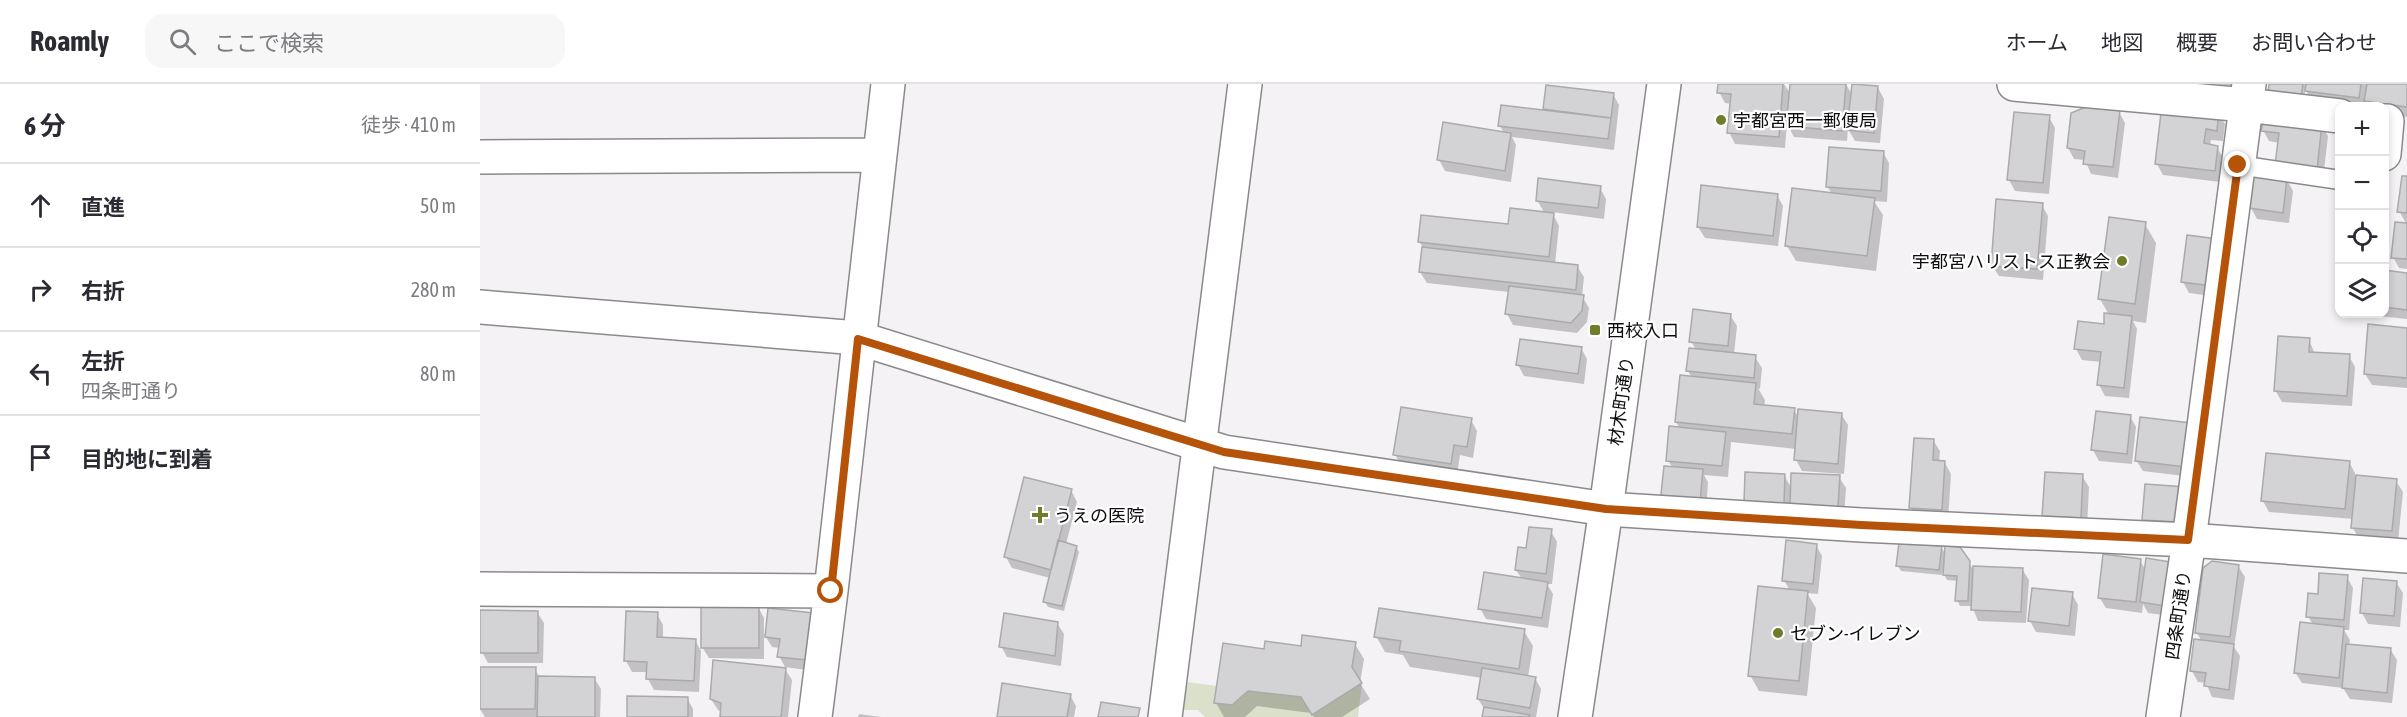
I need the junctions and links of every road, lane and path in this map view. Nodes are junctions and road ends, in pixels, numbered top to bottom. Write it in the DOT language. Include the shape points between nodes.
graph roads {
  1 [pos="888,84"];
  2 [pos="1245,84"];
  3 [pos="1664,84"];
  4 [pos="2014,84"];
  5 [pos="2247,94"];
  6 [pos="2335,115"];
  7 [pos="880,154"];
  8 [pos="480,157"];
  9 [pos="2238,165"];
  10 [pos="2335,179"];
  11 [pos="480,307"];
  12 [pos="858,339"];
  13 [pos="1199,444"];
  14 [pos="1606,509"];
  15 [pos="2188,540"];
  16 [pos="2407,556"];
  17 [pos="480,589"];
  18 [pos="831,591"];
  19 [pos="815,717"];
  20 [pos="1165,717"];
  21 [pos="1575,717"];
  22 [pos="2163,717"];
  1 -- 7 [label="street"];
  2 -- 13 [label="street"];
  3 -- 14 [label="street, 材木町通り"];
  4 -- 5 [label="street"];
  5 -- 6 [label="street"];
  5 -- 9 [label="street, 四条町通り"];
  7 -- 8 [label="street"];
  7 -- 12 [label="street"];
  9 -- 10 [label="lane"];
  9 -- 15 [label="street, 四条町通り"];
  11 -- 12 [label="street"];
  12 -- 13 [label="street"];
  12 -- 18 [label="street"];
  13 -- 14 [label="street" via="1224,452"];
  13 -- 20 [label="street"];
  14 -- 15 [label="street"];
  14 -- 21 [label="street, 材木町通り"];
  15 -- 16 [label="street"];
  15 -- 22 [label="street, 四条町通り"];
  17 -- 18 [label="street"];
  18 -- 19 [label="street"];
}
